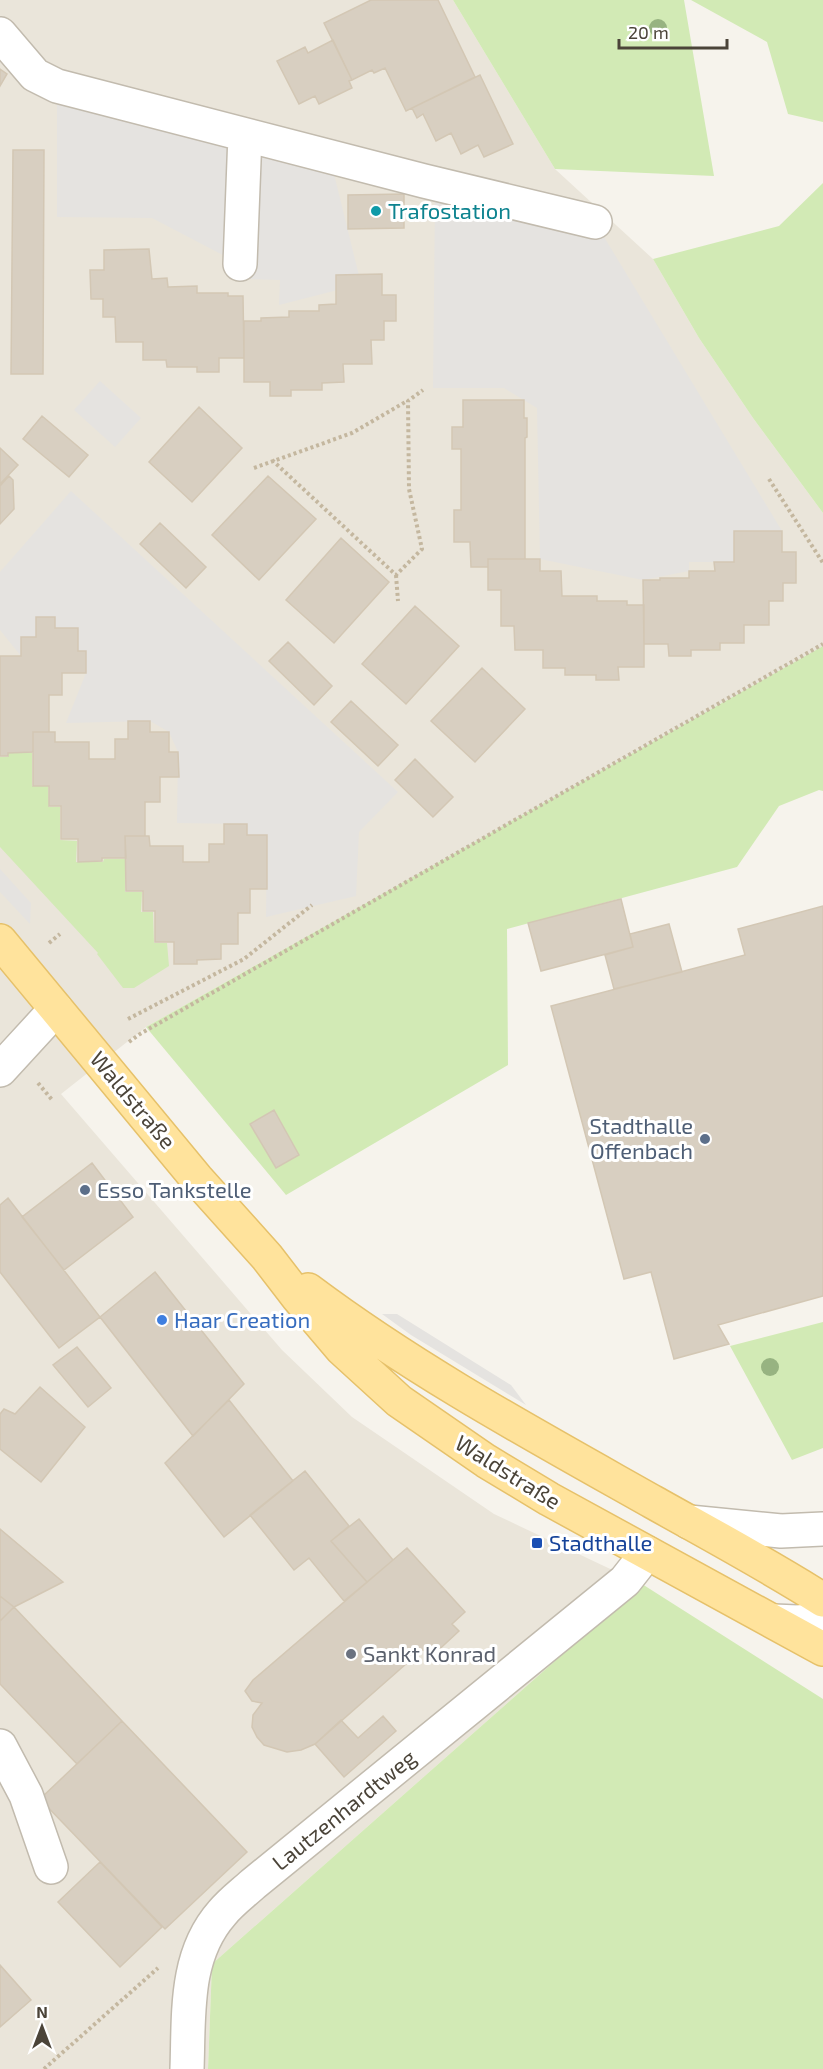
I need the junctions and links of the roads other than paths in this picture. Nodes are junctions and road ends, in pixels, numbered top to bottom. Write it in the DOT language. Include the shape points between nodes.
graph roads {
  1 [pos="0,34"];
  2 [pos="245,135"];
  3 [pos="595,222"];
  4 [pos="240,264"];
  5 [pos="0,941"];
  6 [pos="57,1009"];
  7 [pos="0,1070"];
  8 [pos="267,1257"];
  9 [pos="689,1522"];
  10 [pos="823,1529"];
  11 [pos="646,1553"];
  12 [pos="823,1600"];
  13 [pos="823,1620"];
  14 [pos="774,1621"];
  15 [pos="823,1649"];
  16 [pos="0,1746"];
  17 [pos="51,1867"];
  18 [pos="187,2069"];
  1 -- 2 [label="street" via="35,75 57,86"];
  2 -- 3 [label="street"];
  2 -- 4 [label="street"];
  5 -- 6 [label="main road, Waldstraße"];
  6 -- 7 [label="street"];
  6 -- 8 [label="main road, Waldstraße" via="197,1179"];
  8 -- 9 [label="main road, Waldstraße" via="338,1312 438,1377"];
  8 -- 11 [label="main road, Waldstraße" via="342,1349 399,1401 486,1461"];
  9 -- 10 [label="street" via="780,1532"];
  9 -- 12 [label="main road, Waldstraße"];
  11 -- 14 [label="main road, Waldstraße"];
  11 -- 18 [label="street, Lautzenhardtweg" via="625,1581 220,1914 204,1939 191,1980"];
  13 -- 14 [label="street"];
  14 -- 15 [label="main road, Waldstraße"];
  16 -- 17 [label="street" via="26,1795"];
}
